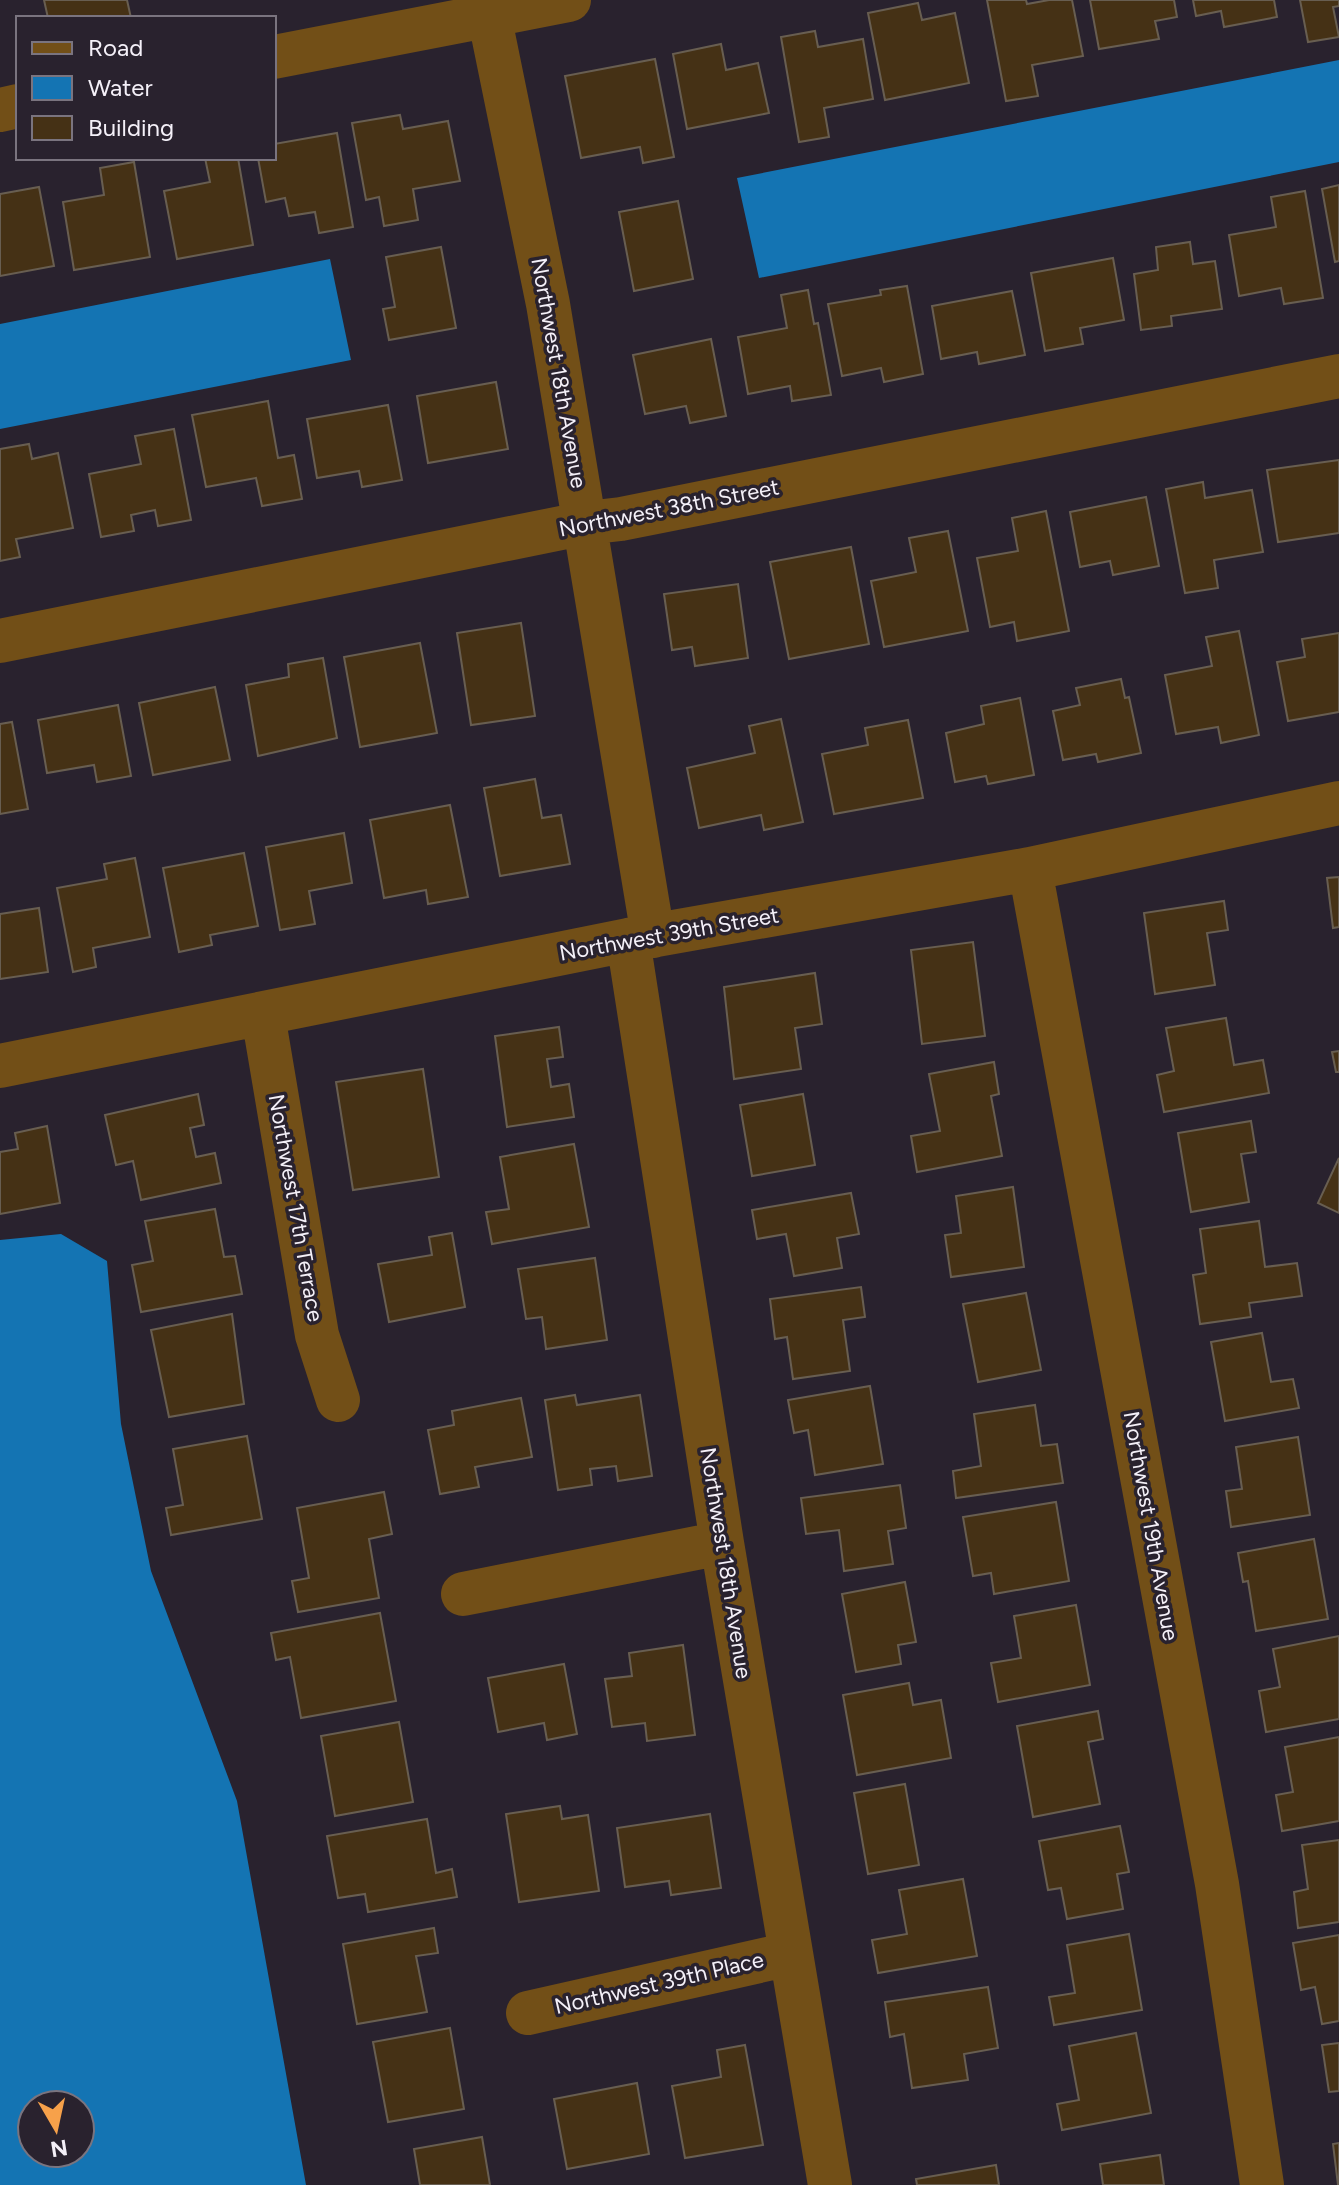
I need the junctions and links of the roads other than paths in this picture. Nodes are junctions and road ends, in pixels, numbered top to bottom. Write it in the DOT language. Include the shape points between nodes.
graph roads {
  1 [pos="569,0"];
  2 [pos="487,8"];
  3 [pos="276,57"];
  4 [pos="1339,376"];
  5 [pos="586,523"];
  6 [pos="0,641"];
  7 [pos="1339,803"];
  8 [pos="1030,869"];
  9 [pos="641,938"];
  10 [pos="263,1015"];
  11 [pos="0,1066"];
  12 [pos="338,1400"];
  13 [pos="722,1543"];
  14 [pos="463,1594"];
  15 [pos="790,1954"];
  16 [pos="528,2013"];
  17 [pos="830,2185"];
  18 [pos="1262,2185"];
  1 -- 2 [label="street"];
  2 -- 3 [label="street"];
  2 -- 5 [label="street, Northwest 18th Avenue" via="548,304"];
  4 -- 5 [label="street, Northwest 38th Street"];
  5 -- 6 [label="street, Northwest 38th Street"];
  5 -- 9 [label="street, Northwest 18th Avenue"];
  7 -- 8 [label="street, Northwest 39th Street"];
  8 -- 9 [label="street, Northwest 39th Street"];
  8 -- 18 [label="street, Northwest 19th Avenue" via="1217,1884"];
  9 -- 10 [label="street, Northwest 39th Street"];
  9 -- 13 [label="street, Northwest 18th Avenue"];
  10 -- 11 [label="street, Northwest 39th Street"];
  10 -- 12 [label="street, Northwest 17th Terrace" via="317,1335"];
  13 -- 14 [label="street"];
  13 -- 15 [label="street, Northwest 18th Avenue"];
  15 -- 16 [label="street, Northwest 39th Place"];
  15 -- 17 [label="street, Northwest 18th Avenue"];
}
